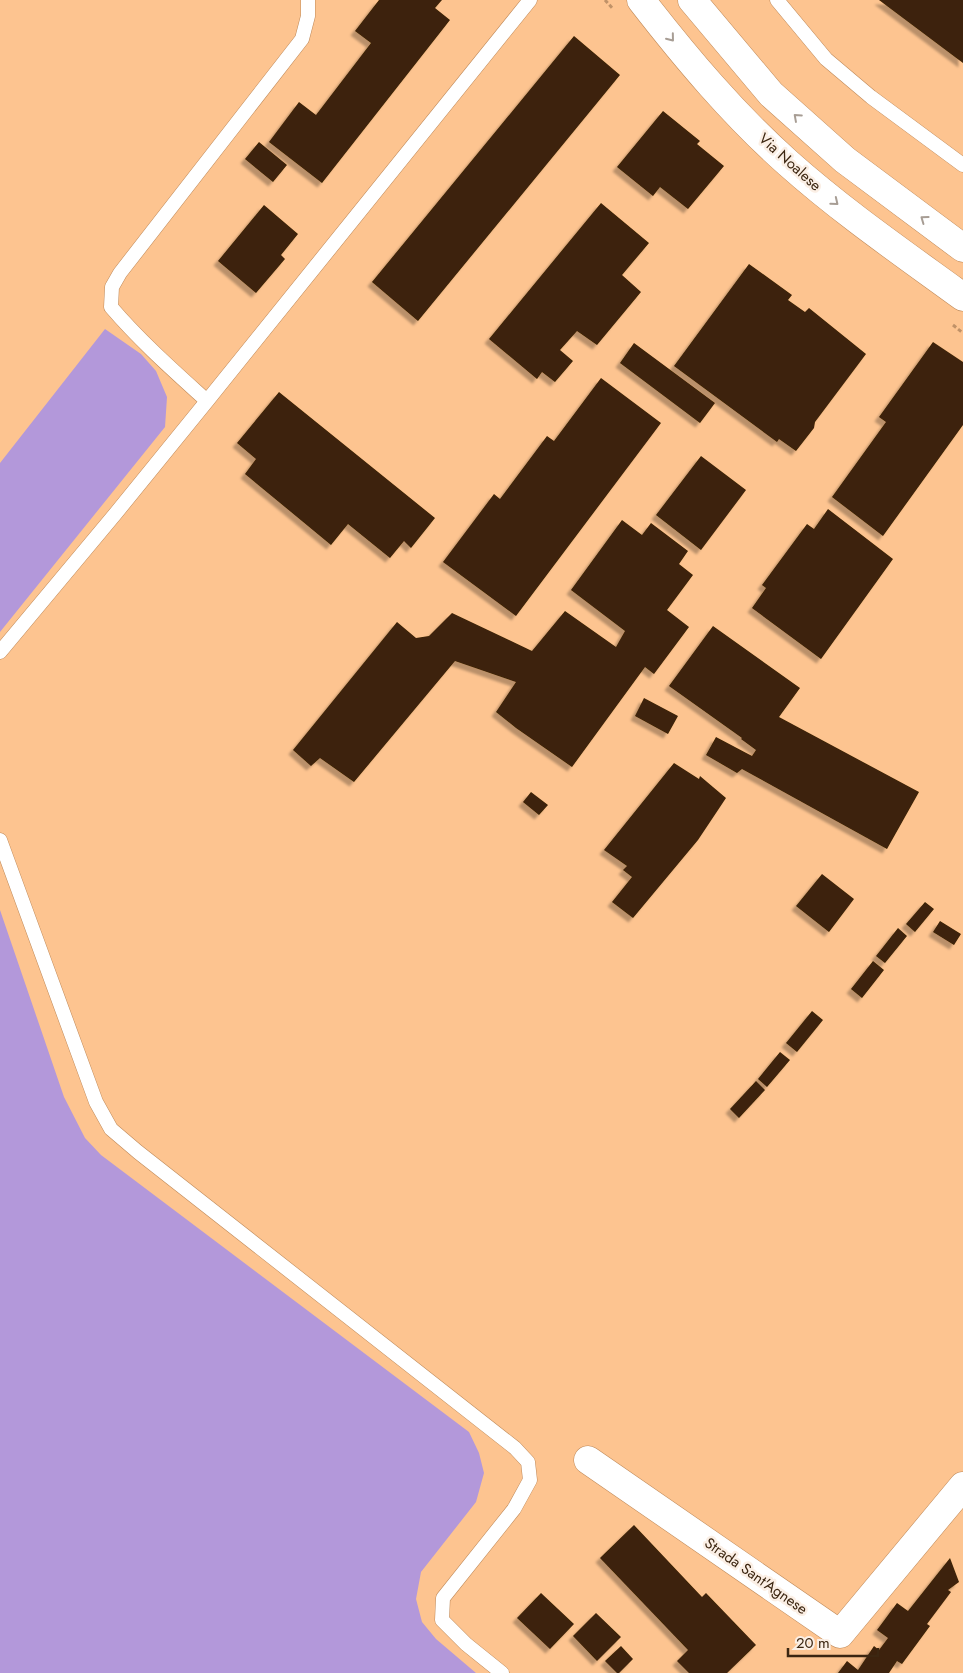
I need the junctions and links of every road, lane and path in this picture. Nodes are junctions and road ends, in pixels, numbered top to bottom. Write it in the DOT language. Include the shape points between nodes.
graph roads {
  1 [pos="308,0"];
  2 [pos="530,0"];
  3 [pos="641,0"];
  4 [pos="692,0"];
  5 [pos="777,0"];
  6 [pos="963,165"];
  7 [pos="963,248"];
  8 [pos="963,298"];
  9 [pos="207,401"];
  10 [pos="0,652"];
  11 [pos="0,840"];
  12 [pos="588,1460"];
  13 [pos="963,1486"];
  14 [pos="502,1673"];
  1 -- 9 [label="lane" via="302,39 112,287 112,308"];
  2 -- 9 [label="lane"];
  3 -- 8 [label="main road, Via Noalese, one-way" via="713,88 749,126 836,202"];
  7 -- 4 [label="main road, one-way" via="844,160 771,94"];
  5 -- 6 [label="lane" via="826,59 871,97"];
  9 -- 10 [label="lane"];
  11 -- 14 [label="lane" via="96,1102 112,1129 516,1448 528,1462 530,1480 514,1509 443,1598 442,1620"];
  12 -- 13 [label="main road, Strada Sant'Agnese" via="840,1634"];
}
